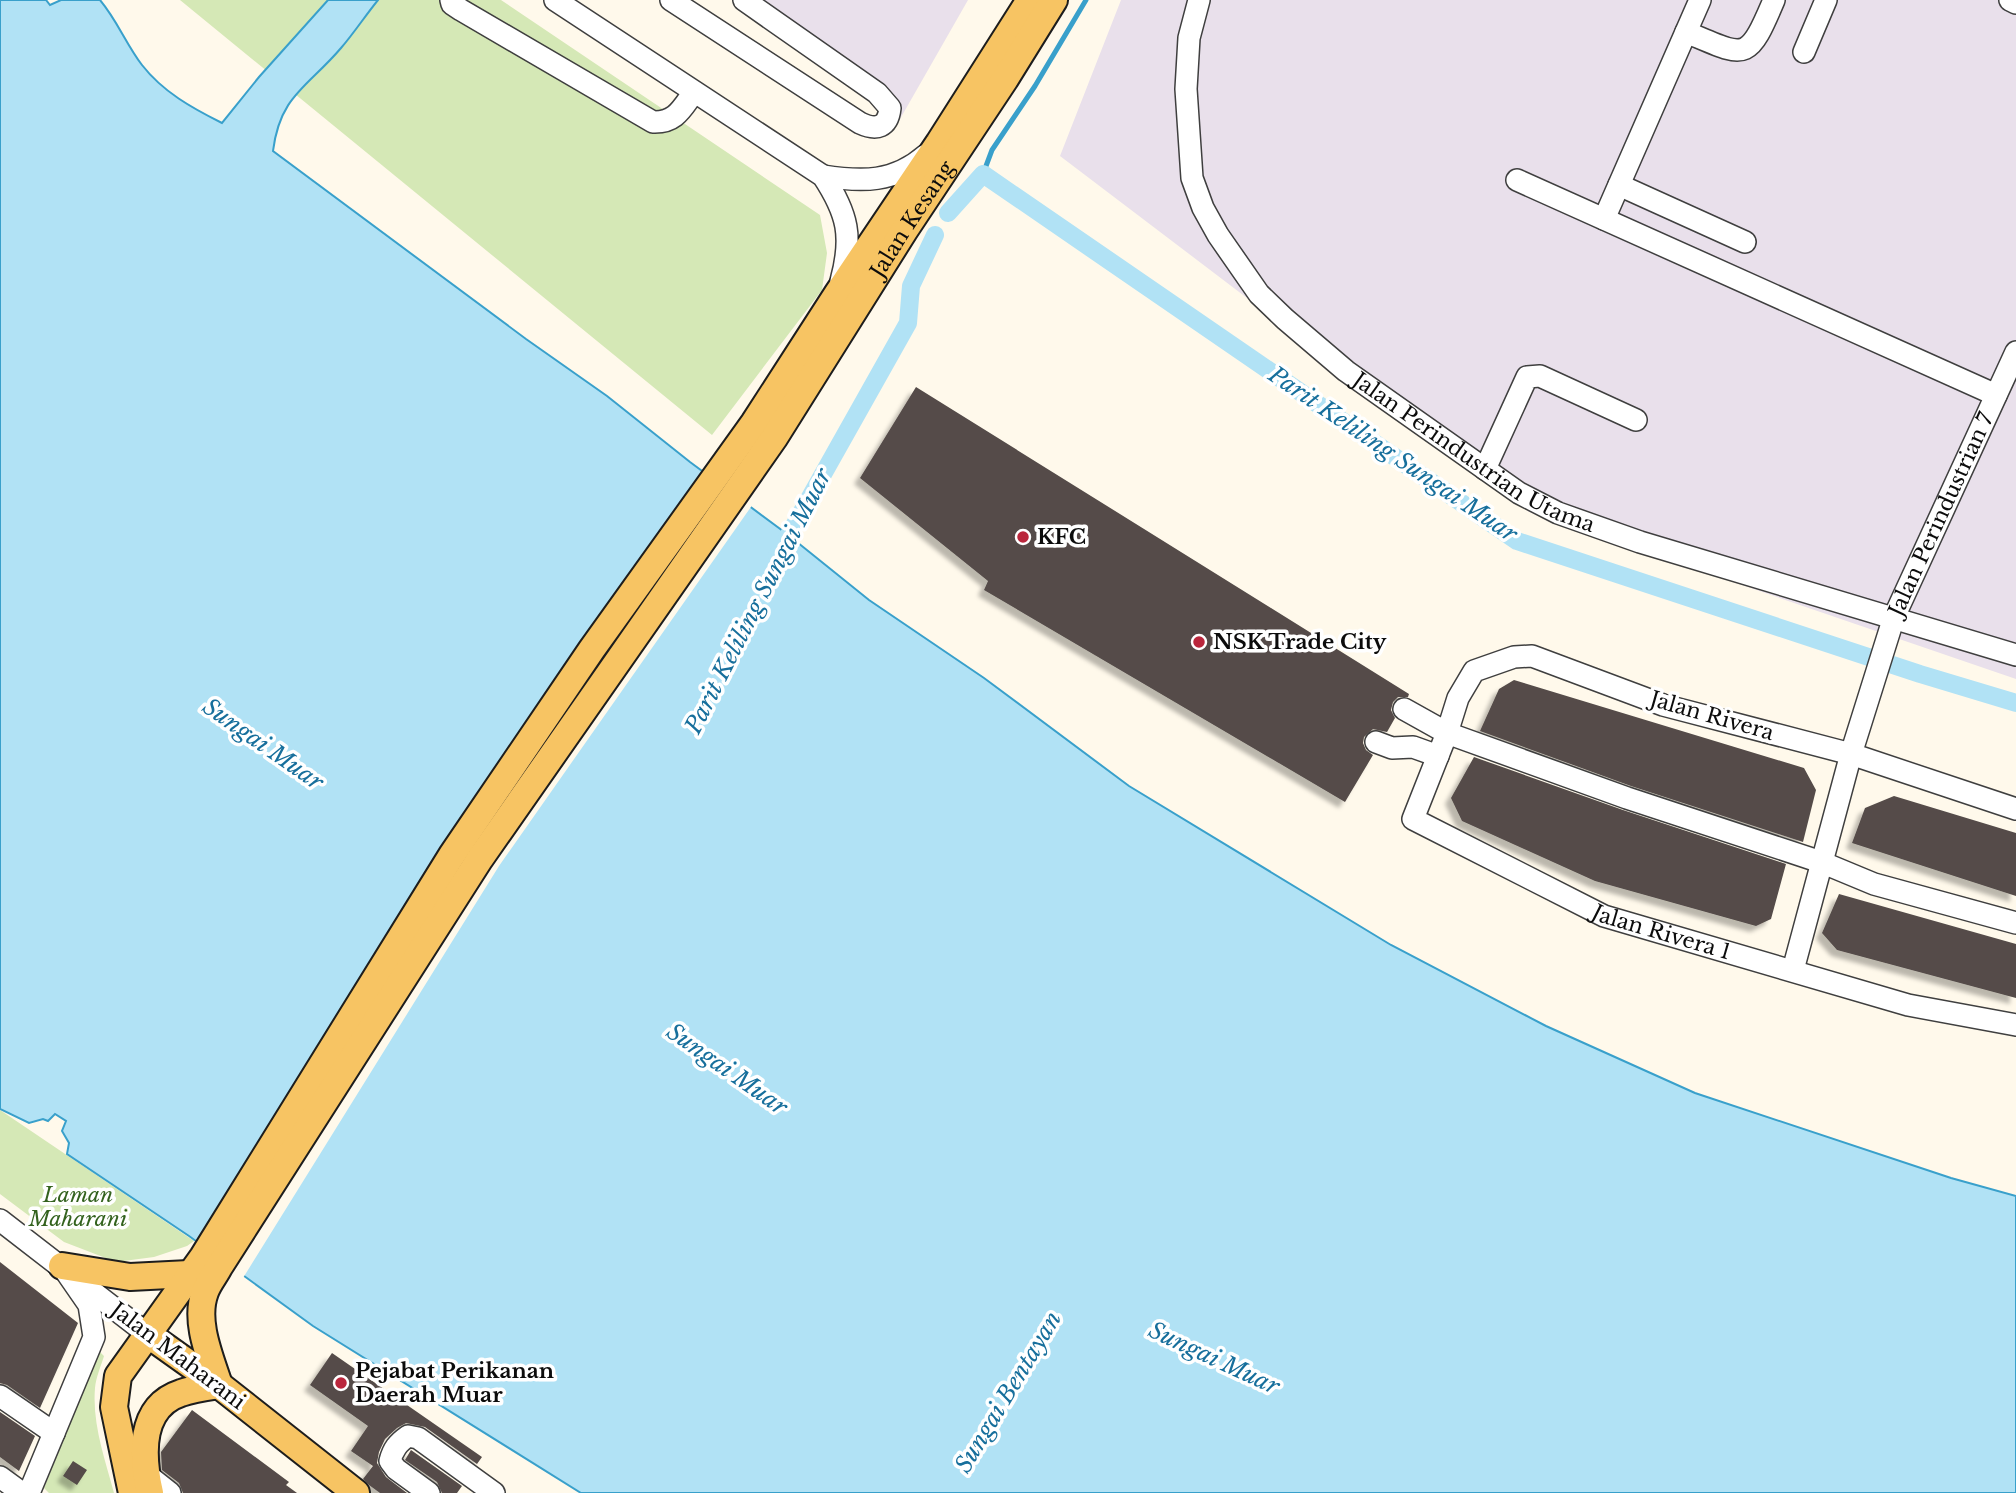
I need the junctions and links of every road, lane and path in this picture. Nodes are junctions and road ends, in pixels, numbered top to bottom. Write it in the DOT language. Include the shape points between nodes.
graph roads {
  1 [pos="451,0"];
  2 [pos="555,0"];
  3 [pos="671,0"];
  4 [pos="744,0"];
  5 [pos="1030,0"];
  6 [pos="1054,0"];
  7 [pos="1199,0"];
  8 [pos="1700,0"];
  9 [pos="1774,0"];
  10 [pos="1826,0"];
  11 [pos="2010,0"];
  12 [pos="2016,3"];
  13 [pos="1686,32"];
  14 [pos="1804,52"];
  15 [pos="694,92"];
  16 [pos="939,143"];
  17 [pos="823,176"];
  18 [pos="1517,180"];
  19 [pos="1619,185"];
  20 [pos="1604,219"];
  21 [pos="1697,220"];
  22 [pos="1745,242"];
  23 [pos="1682,254"];
  24 [pos="838,293"];
  25 [pos="2016,352"];
  26 [pos="1996,395"];
  27 [pos="1636,419"];
  28 [pos="764,430"];
  29 [pos="1485,468"];
  30 [pos="1894,617"];
  31 [pos="2016,654"];
  32 [pos="1404,709"];
  33 [pos="1447,733"];
  34 [pos="1376,742"];
  35 [pos="1851,754"];
  36 [pos="1438,756"];
  37 [pos="2016,809"];
  38 [pos="1821,862"];
  39 [pos="2016,923"];
  40 [pos="1793,970"];
  41 [pos="2016,1025"];
  42 [pos="0,1220"];
  43 [pos="62,1266"];
  44 [pos="204,1266"];
  45 [pos="146,1333"];
  46 [pos="219,1385"];
  47 [pos="0,1396"];
  48 [pos="54,1433"];
  49 [pos="0,1477"];
  50 [pos="143,1487"];
  51 [pos="22,1493"];
  52 [pos="29,1493"];
  53 [pos="170,1493"];
  54 [pos="356,1493"];
  55 [pos="429,1493"];
  56 [pos="494,1493"];
  1 -- 15 [label="street" via="653,122 674,119"];
  2 -- 15 [label="street"];
  3 -- 4 [label="street" via="860,124 882,127 890,108 877,93"];
  5 -- 16 [label="main road, Jalan Kesang"];
  6 -- 28 [label="main road, Jalan Kesang" via="904,231"];
  7 -- 29 [label="street, Jalan Perindustrian Utama" via="1189,38 1186,89 1192,178 1218,235 1259,294 1285,319 1346,371"];
  8 -- 13 [label="street"];
  9 -- 13 [label="street" via="1760,34 1746,49 1733,52"];
  10 -- 14 [label="street"];
  11 -- 12 [label="street"];
  13 -- 19 [label="street"];
  15 -- 17 [label="street"];
  16 -- 17 [label="street" via="915,164 888,177 854,181"];
  16 -- 24 [label="main road, Jalan Kesang"];
  17 -- 24 [label="street" via="846,225 848,254"];
  18 -- 20 [label="street"];
  19 -- 20 [label="street"];
  19 -- 21 [label="street"];
  20 -- 23 [label="street"];
  21 -- 22 [label="street"];
  21 -- 23 [label="street"];
  23 -- 26 [label="street"];
  24 -- 28 [label="main road, Jalan Kesang"];
  25 -- 26 [label="street, Jalan Perindustrian 7"];
  26 -- 30 [label="street, Jalan Perindustrian 7"];
  27 -- 29 [label="street" via="1540,376 1527,377"];
  28 -- 44 [label="main road" via="592,649 453,855"];
  29 -- 30 [label="street, Jalan Perindustrian Utama" via="1558,513"];
  30 -- 31 [label="street, Jalan Perindustrian Utama"];
  30 -- 35 [label="street, Jalan Perindustrian 7"];
  32 -- 33 [label="street"];
  33 -- 35 [label="street, Jalan Rivera" via="1458,698 1474,671 1514,657 1532,656 1663,705"];
  33 -- 36 [label="street, Jalan Rivera 1"];
  33 -- 38 [label="street"];
  34 -- 36 [label="street"];
  35 -- 37 [label="street, Jalan Rivera"];
  35 -- 38 [label="street, Jalan Perindustrian 7"];
  36 -- 40 [label="street, Jalan Rivera 1" via="1413,819 1604,916"];
  38 -- 39 [label="street" via="1874,884"];
  38 -- 40 [label="street, Jalan Perindustrian 7"];
  40 -- 41 [label="street, Jalan Rivera 1" via="1908,1005"];
  42 -- 43 [label="street, Jalan Maharani"];
  43 -- 44 [label="main road" via="130,1277"];
  43 -- 45 [label="street, Jalan Maharani"];
  43 -- 48 [label="street" via="89,1305 94,1337"];
  44 -- 45 [label="main road"];
  44 -- 46 [label="main road" via="202,1318"];
  45 -- 46 [label="main road, Jalan Maharani"];
  45 -- 50 [label="main road" via="118,1376 114,1407"];
  46 -- 50 [label="main road" via="178,1393 159,1407 148,1424 143,1445"];
  46 -- 54 [label="main road, Jalan Maharani"];
  47 -- 48 [label="street"];
  48 -- 52 [label="street"];
  49 -- 51 [label="street"];
  50 -- 53 [label="street"];
  55 -- 56 [label="street" via="390,1461 400,1441 408,1436 418,1438"];
}
